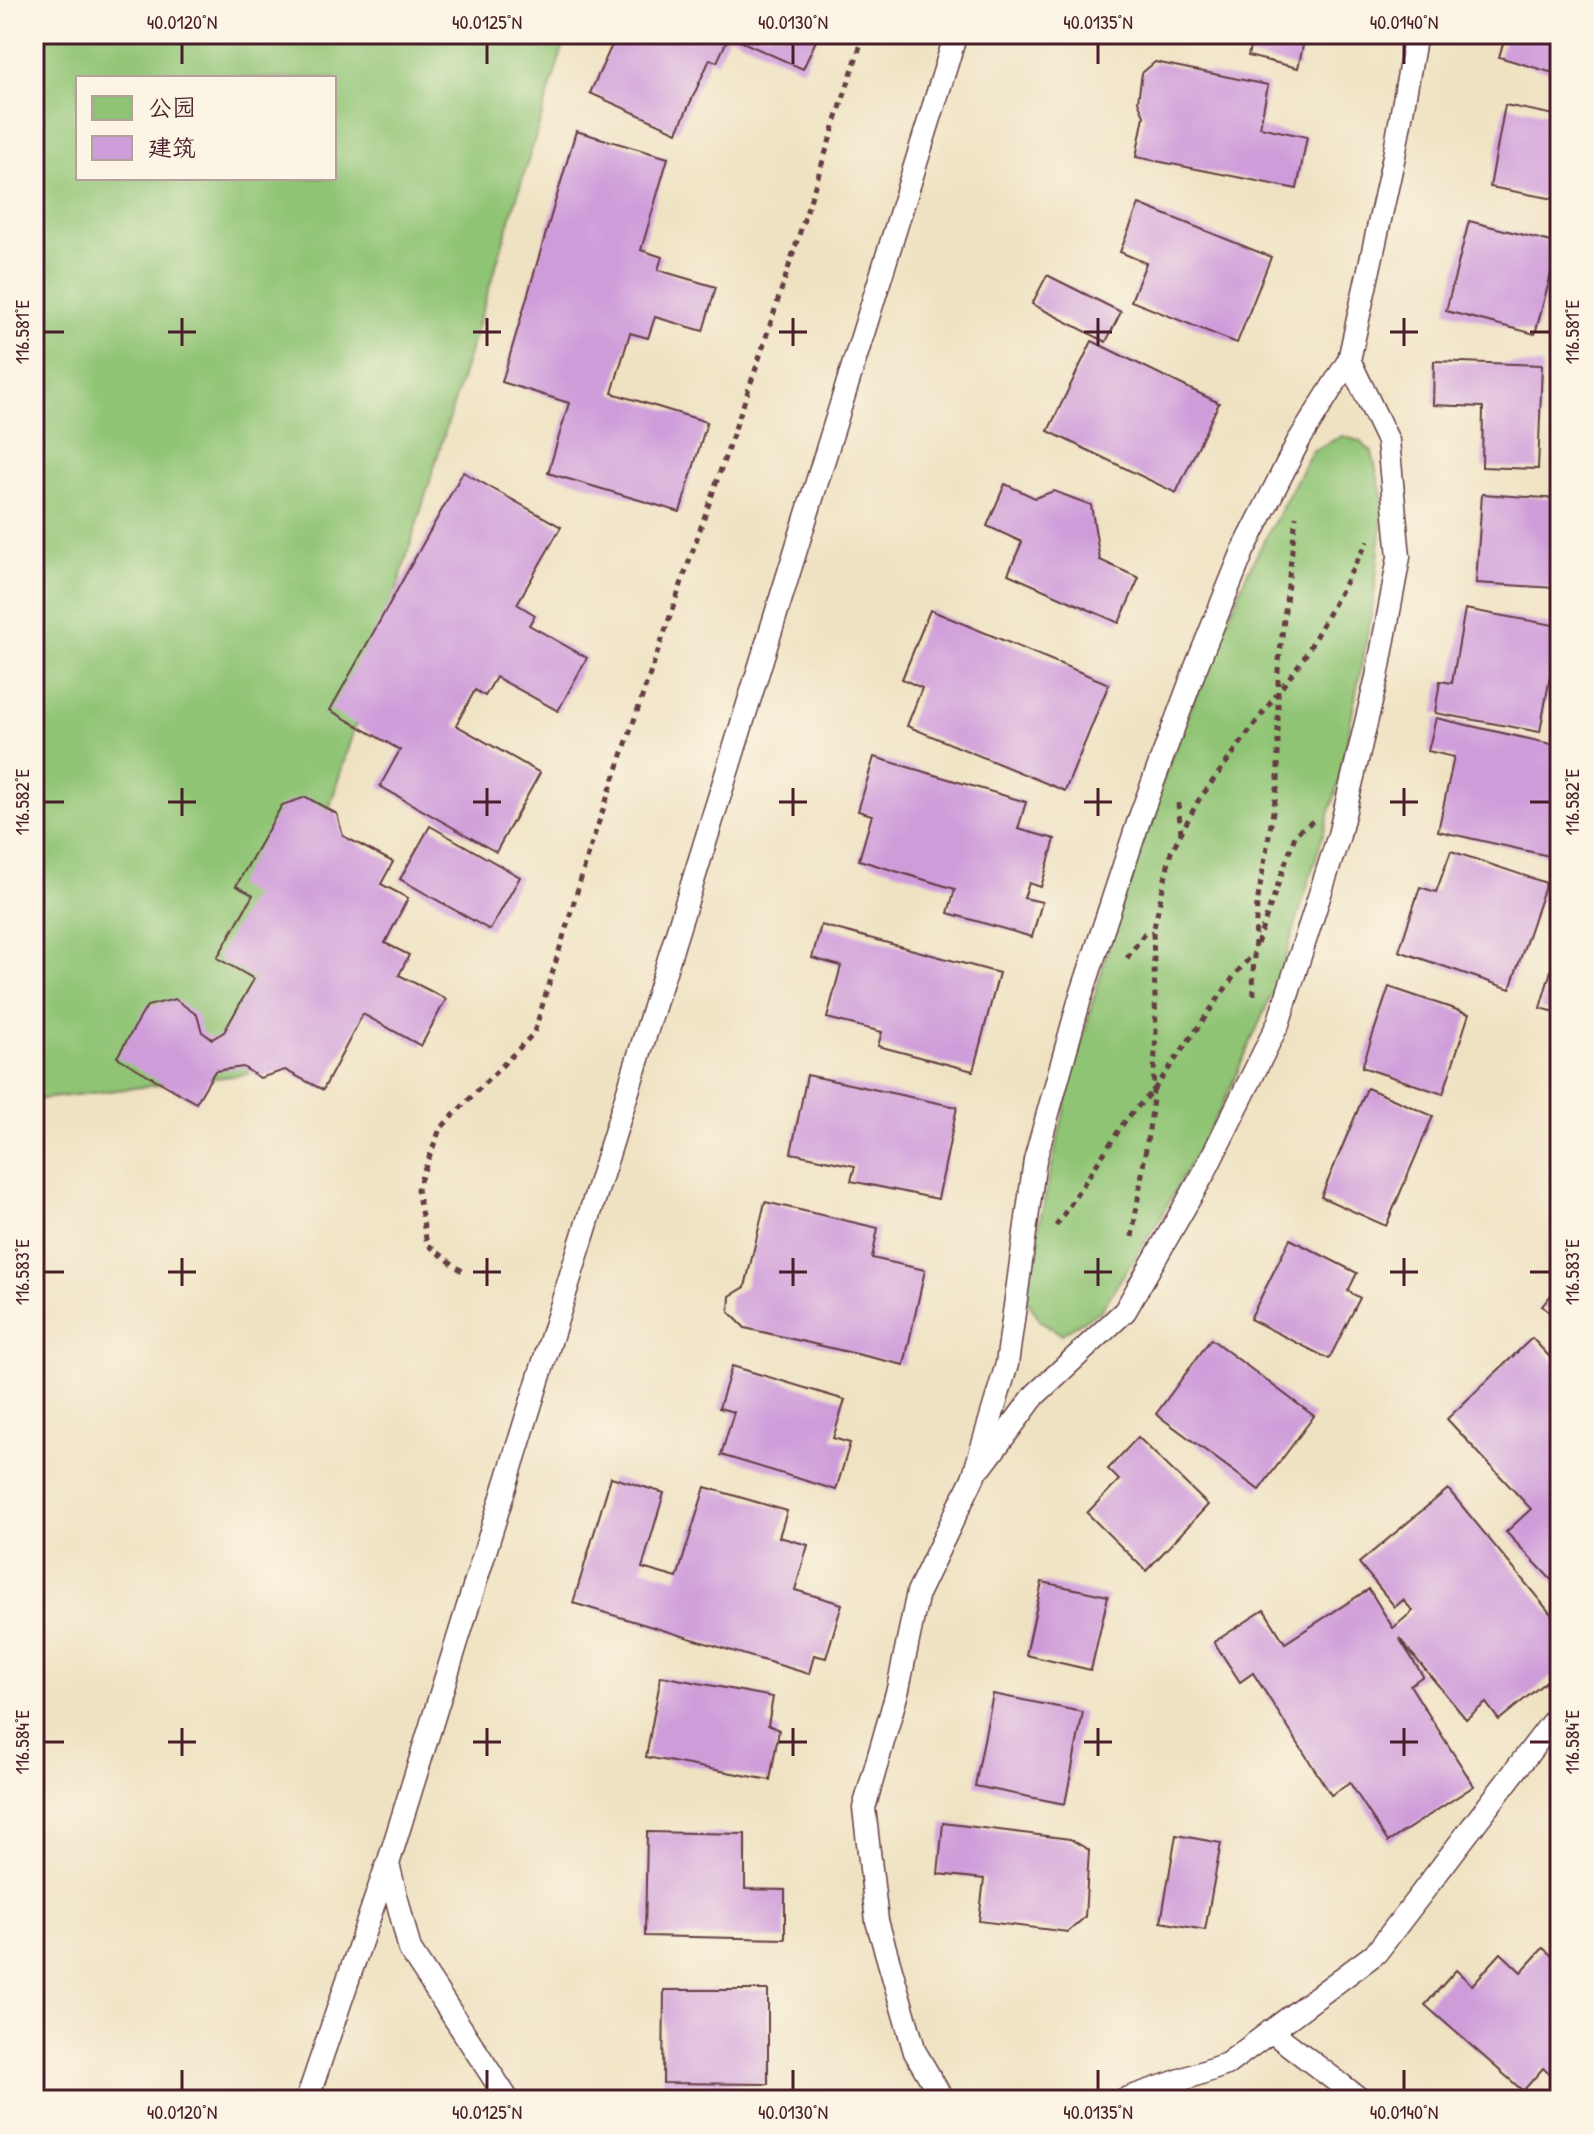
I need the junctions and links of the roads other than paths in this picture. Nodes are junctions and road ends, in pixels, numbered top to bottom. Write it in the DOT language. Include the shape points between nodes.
graph roads {
  1 [pos="956,34"];
  2 [pos="1416,34"];
  3 [pos="1349,360"];
  4 [pos="973,1478"];
  5 [pos="1560,1712"];
  6 [pos="388,1864"];
  7 [pos="1271,2031"];
  8 [pos="307,2100"];
  9 [pos="508,2100"];
  10 [pos="943,2100"];
  11 [pos="1123,2100"];
  12 [pos="1361,2100"];
  1 -- 6 [label="lane"];
  2 -- 3 [label="lane"];
  3 -- 4 [label="lane" via="1298,442 1243,551 1140,817 1079,1002 1035,1160 1007,1364"];
  3 -- 4 [label="lane" via="1388,441 1399,557 1339,835 1278,1024 1204,1173 1125,1311 1035,1395"];
  4 -- 10 [label="lane" via="918,1592 898,1689 864,1808 877,1921 915,2052"];
  5 -- 7 [label="lane" via="1376,1953"];
  6 -- 8 [label="lane"];
  6 -- 9 [label="lane" via="410,1950"];
  7 -- 11 [label="lane" via="1227,2064"];
  7 -- 12 [label="lane"];
}
